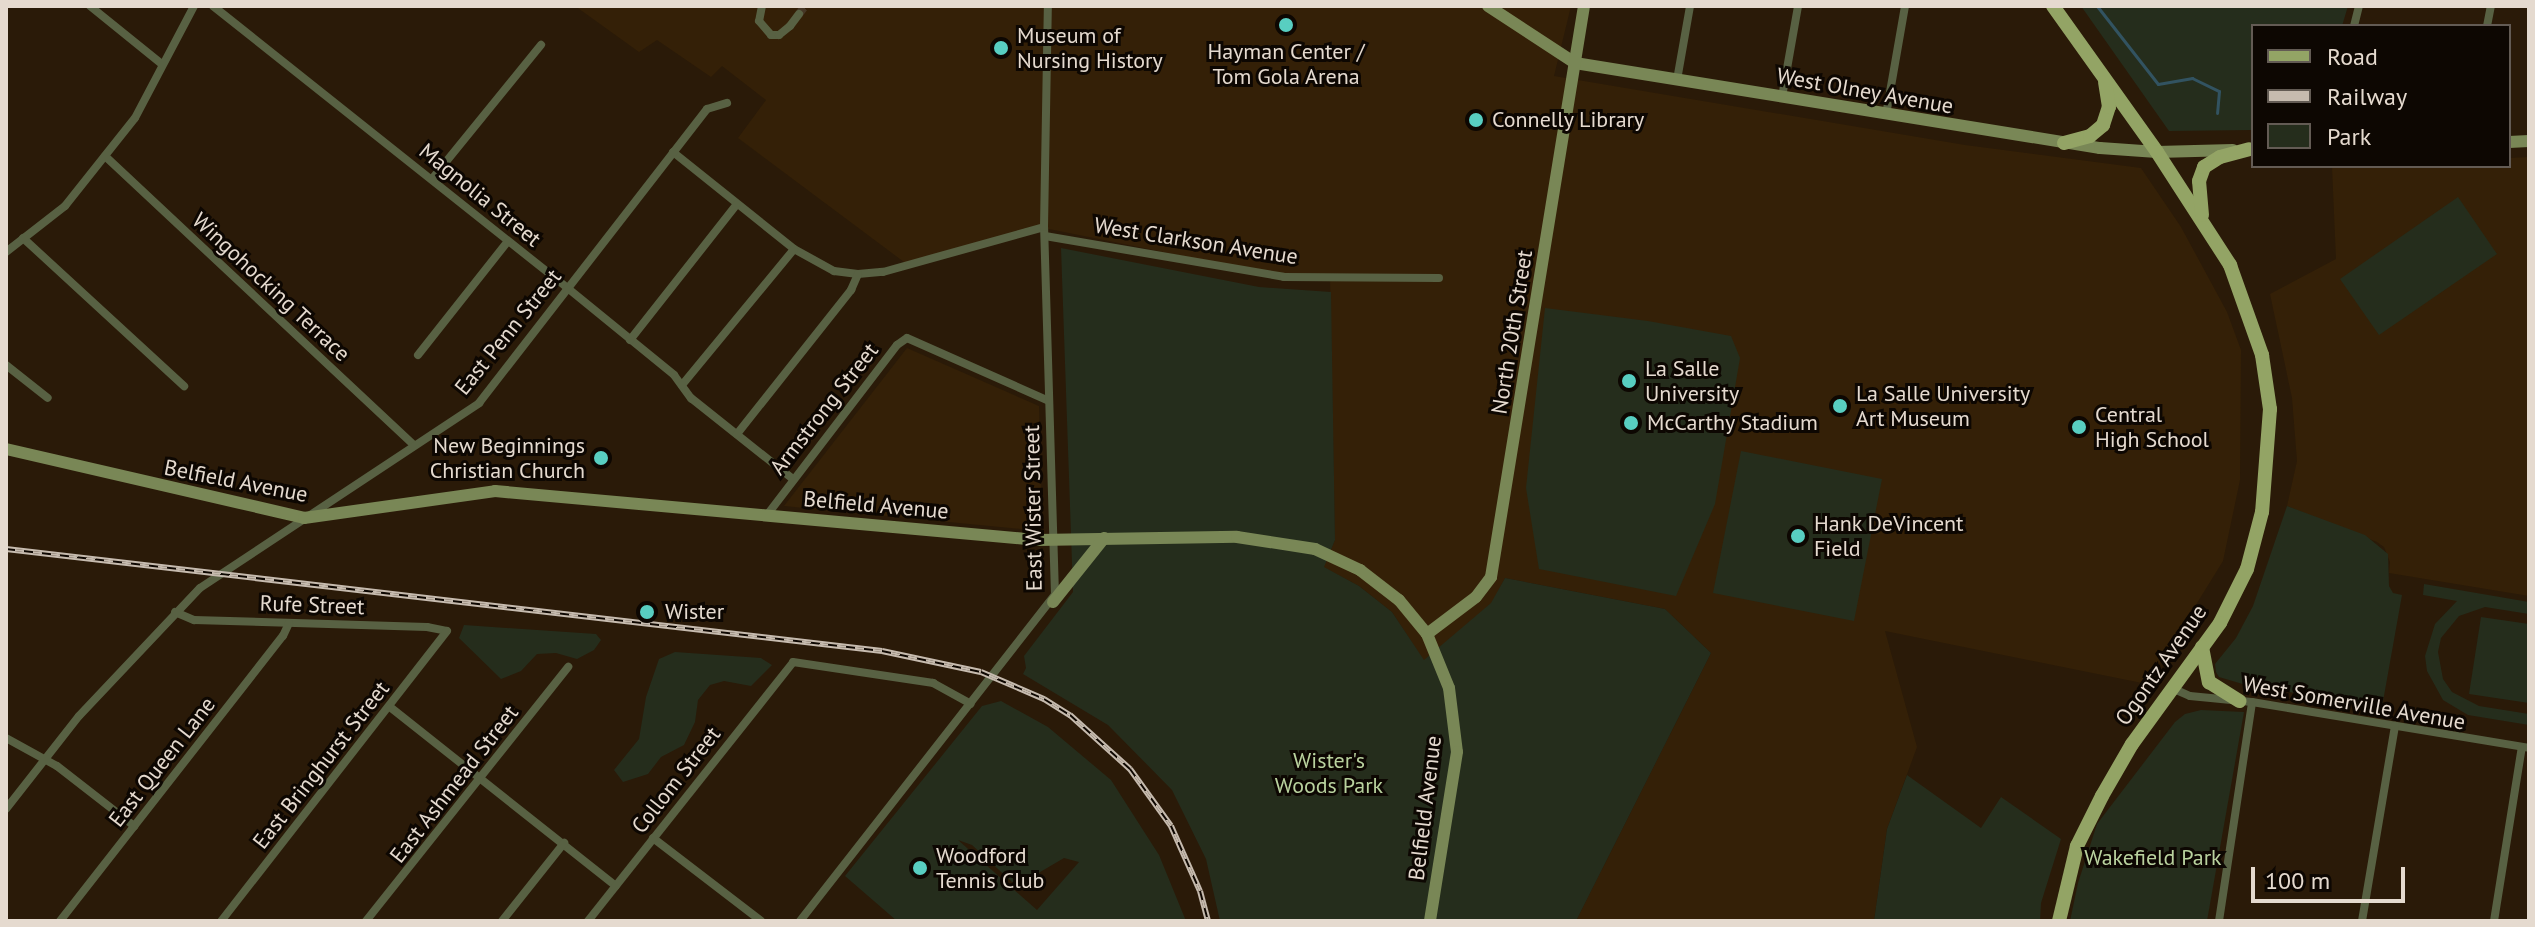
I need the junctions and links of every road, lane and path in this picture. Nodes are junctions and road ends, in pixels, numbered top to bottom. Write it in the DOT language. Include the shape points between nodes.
graph roads {
  1 [pos="90,6"];
  2 [pos="194,6"];
  3 [pos="213,6"];
  4 [pos="762,6"];
  5 [pos="1048,6"];
  6 [pos="1488,6"];
  7 [pos="1584,6"];
  8 [pos="1690,6"];
  9 [pos="1798,6"];
  10 [pos="1905,6"];
  11 [pos="2053,6"];
  12 [pos="799,14"];
  13 [pos="541,45"];
  14 [pos="1575,63"];
  15 [pos="162,64"];
  16 [pos="2104,78"];
  17 [pos="1677,80"];
  18 [pos="1782,97"];
  19 [pos="727,103"];
  20 [pos="1886,115"];
  21 [pos="2064,143"];
  22 [pos="2251,149"];
  23 [pos="673,152"];
  24 [pos="2157,152"];
  25 [pos="105,156"];
  26 [pos="432,179"];
  27 [pos="737,204"];
  28 [pos="2204,223"];
  29 [pos="1044,232"];
  30 [pos="23,238"];
  31 [pos="508,241"];
  32 [pos="794,249"];
  33 [pos="6,252"];
  34 [pos="858,274"];
  35 [pos="1439,278"];
  36 [pos="566,288"];
  37 [pos="630,340"];
  38 [pos="418,355"];
  39 [pos="6,365"];
  40 [pos="682,385"];
  41 [pos="184,386"];
  42 [pos="48,398"];
  43 [pos="1049,401"];
  44 [pos="737,434"];
  45 [pos="413,444"];
  46 [pos="6,449"];
  47 [pos="793,479"];
  48 [pos="767,515"];
  49 [pos="304,518"];
  50 [pos="1104,538"];
  51 [pos="1053,540"];
  52 [pos="1053,602"];
  53 [pos="175,612"];
  54 [pos="289,623"];
  55 [pos="447,631"];
  56 [pos="1427,634"];
  57 [pos="2202,647"];
  58 [pos="568,667"];
  59 [pos="2174,689"];
  60 [pos="2246,701"];
  61 [pos="971,704"];
  62 [pos="390,707"];
  63 [pos="2395,726"];
  64 [pos="6,738"];
  65 [pos="2526,748"];
  66 [pos="45,759"];
  67 [pos="481,778"];
  68 [pos="6,809"];
  69 [pos="134,826"];
  70 [pos="653,838"];
  71 [pos="564,843"];
  72 [pos="616,886"];
  73 [pos="591,918"];
  74 [pos="60,921"];
  75 [pos="221,921"];
  76 [pos="366,921"];
  77 [pos="502,921"];
  78 [pos="602,921"];
  79 [pos="761,921"];
  80 [pos="800,921"];
  81 [pos="1430,921"];
  82 [pos="2059,921"];
  83 [pos="2219,921"];
  84 [pos="2362,921"];
  85 [pos="2494,921"];
  1 -- 15 [label="street"];
  2 -- 15 [label="street"];
  3 -- 26 [label="street, Magnolia Street"];
  4 -- 12 [label="street" via="759,21 771,35 779,35"];
  5 -- 29 [label="street, East Wister Street"];
  6 -- 14 [label="street, West Olney Avenue"];
  7 -- 14 [label="street, North 20th Street"];
  8 -- 17 [label="street"];
  9 -- 18 [label="street"];
  10 -- 20 [label="street"];
  11 -- 16 [label="main road, Ogontz Avenue"];
  13 -- 26 [label="street"];
  14 -- 17 [label="street, West Olney Avenue"];
  14 -- 56 [label="street, North 20th Street" via="1491,577 1476,597"];
  15 -- 25 [label="street" via="139,112"];
  16 -- 21 [label="main road" via="2109,107 2103,125 2090,136"];
  16 -- 24 [label="main road, Ogontz Avenue"];
  17 -- 18 [label="street, West Olney Avenue"];
  18 -- 20 [label="street, West Olney Avenue"];
  19 -- 23 [label="street, East Penn Street" via="707,109"];
  20 -- 21 [label="street, West Olney Avenue"];
  21 -- 24 [label="street, West Olney Avenue"];
  22 -- 24 [label="street, West Olney Avenue"];
  22 -- 28 [label="main road" via="2204,167 2199,181"];
  23 -- 27 [label="street, West Clarkson Avenue"];
  23 -- 36 [label="street, East Penn Street"];
  24 -- 28 [label="main road, Ogontz Avenue"];
  25 -- 30 [label="street" via="65,206"];
  25 -- 45 [label="street, Wingohocking Terrace"];
  26 -- 31 [label="street, Magnolia Street"];
  27 -- 32 [label="street, West Clarkson Avenue"];
  27 -- 37 [label="street"];
  28 -- 57 [label="main road, Ogontz Avenue" via="2249,310 2270,409 2262,512 2247,569"];
  29 -- 34 [label="street, West Clarkson Avenue"];
  29 -- 35 [label="street, West Clarkson Avenue" via="1284,277"];
  29 -- 43 [label="street, East Wister Street"];
  30 -- 33 [label="street"];
  30 -- 41 [label="street"];
  31 -- 36 [label="street, Magnolia Street"];
  31 -- 38 [label="street"];
  32 -- 34 [label="street, West Clarkson Avenue" via="817,264"];
  32 -- 40 [label="street"];
  34 -- 44 [label="street" via="851,290"];
  36 -- 37 [label="street, Magnolia Street"];
  36 -- 45 [label="street, East Penn Street" via="479,403"];
  37 -- 40 [label="street, Magnolia Street"];
  39 -- 42 [label="street"];
  40 -- 44 [label="street, Magnolia Street"];
  43 -- 47 [label="street, Armstrong Street" via="907,338"];
  43 -- 51 [label="street, East Wister Street"];
  44 -- 47 [label="street, Magnolia Street"];
  45 -- 49 [label="street, East Penn Street"];
  46 -- 49 [label="street, Belfield Avenue"];
  47 -- 48 [label="street, Armstrong Street"];
  48 -- 49 [label="street, Belfield Avenue" via="486,491"];
  48 -- 51 [label="street, Belfield Avenue"];
  49 -- 53 [label="street, East Penn Street" via="216,575"];
  50 -- 51 [label="street, Belfield Avenue"];
  50 -- 52 [label="street"];
  50 -- 56 [label="street, Belfield Avenue" via="1237,537 1315,549 1375,580"];
  51 -- 52 [label="street, East Wister Street"];
  52 -- 61 [label="street, East Wister Street"];
  53 -- 54 [label="street, Rufe Street" via="194,620"];
  53 -- 66 [label="street, East Penn Street"];
  54 -- 55 [label="street, Rufe Street"];
  54 -- 69 [label="street, East Queen Lane"];
  55 -- 62 [label="street, East Bringhurst Street"];
  56 -- 81 [label="street, Belfield Avenue" via="1449,688 1457,735"];
  57 -- 59 [label="main road, Ogontz Avenue"];
  57 -- 60 [label="main road" via="2209,682"];
  58 -- 67 [label="street, East Ashmead Street"];
  59 -- 60 [label="street, West Somerville Avenue" via="2190,696"];
  59 -- 82 [label="main road, Ogontz Avenue" via="2132,744 2077,846"];
  60 -- 63 [label="street, West Somerville Avenue"];
  60 -- 83 [label="street"];
  61 -- 70 [label="street, Collom Street" via="926,681 793,662"];
  61 -- 80 [label="street, East Wister Street"];
  62 -- 67 [label="street"];
  62 -- 75 [label="street, East Bringhurst Street"];
  63 -- 65 [label="street, West Somerville Avenue"];
  63 -- 84 [label="street"];
  64 -- 66 [label="street"];
  65 -- 85 [label="street"];
  66 -- 68 [label="street, East Penn Street"];
  66 -- 69 [label="street"];
  67 -- 71 [label="street"];
  67 -- 76 [label="street, East Ashmead Street"];
  69 -- 74 [label="street, East Queen Lane"];
  70 -- 72 [label="street, Collom Street"];
  70 -- 79 [label="street"];
  71 -- 72 [label="street"];
  71 -- 77 [label="street"];
  72 -- 73 [label="street, Collom Street"];
  73 -- 78 [label="street"];
}
